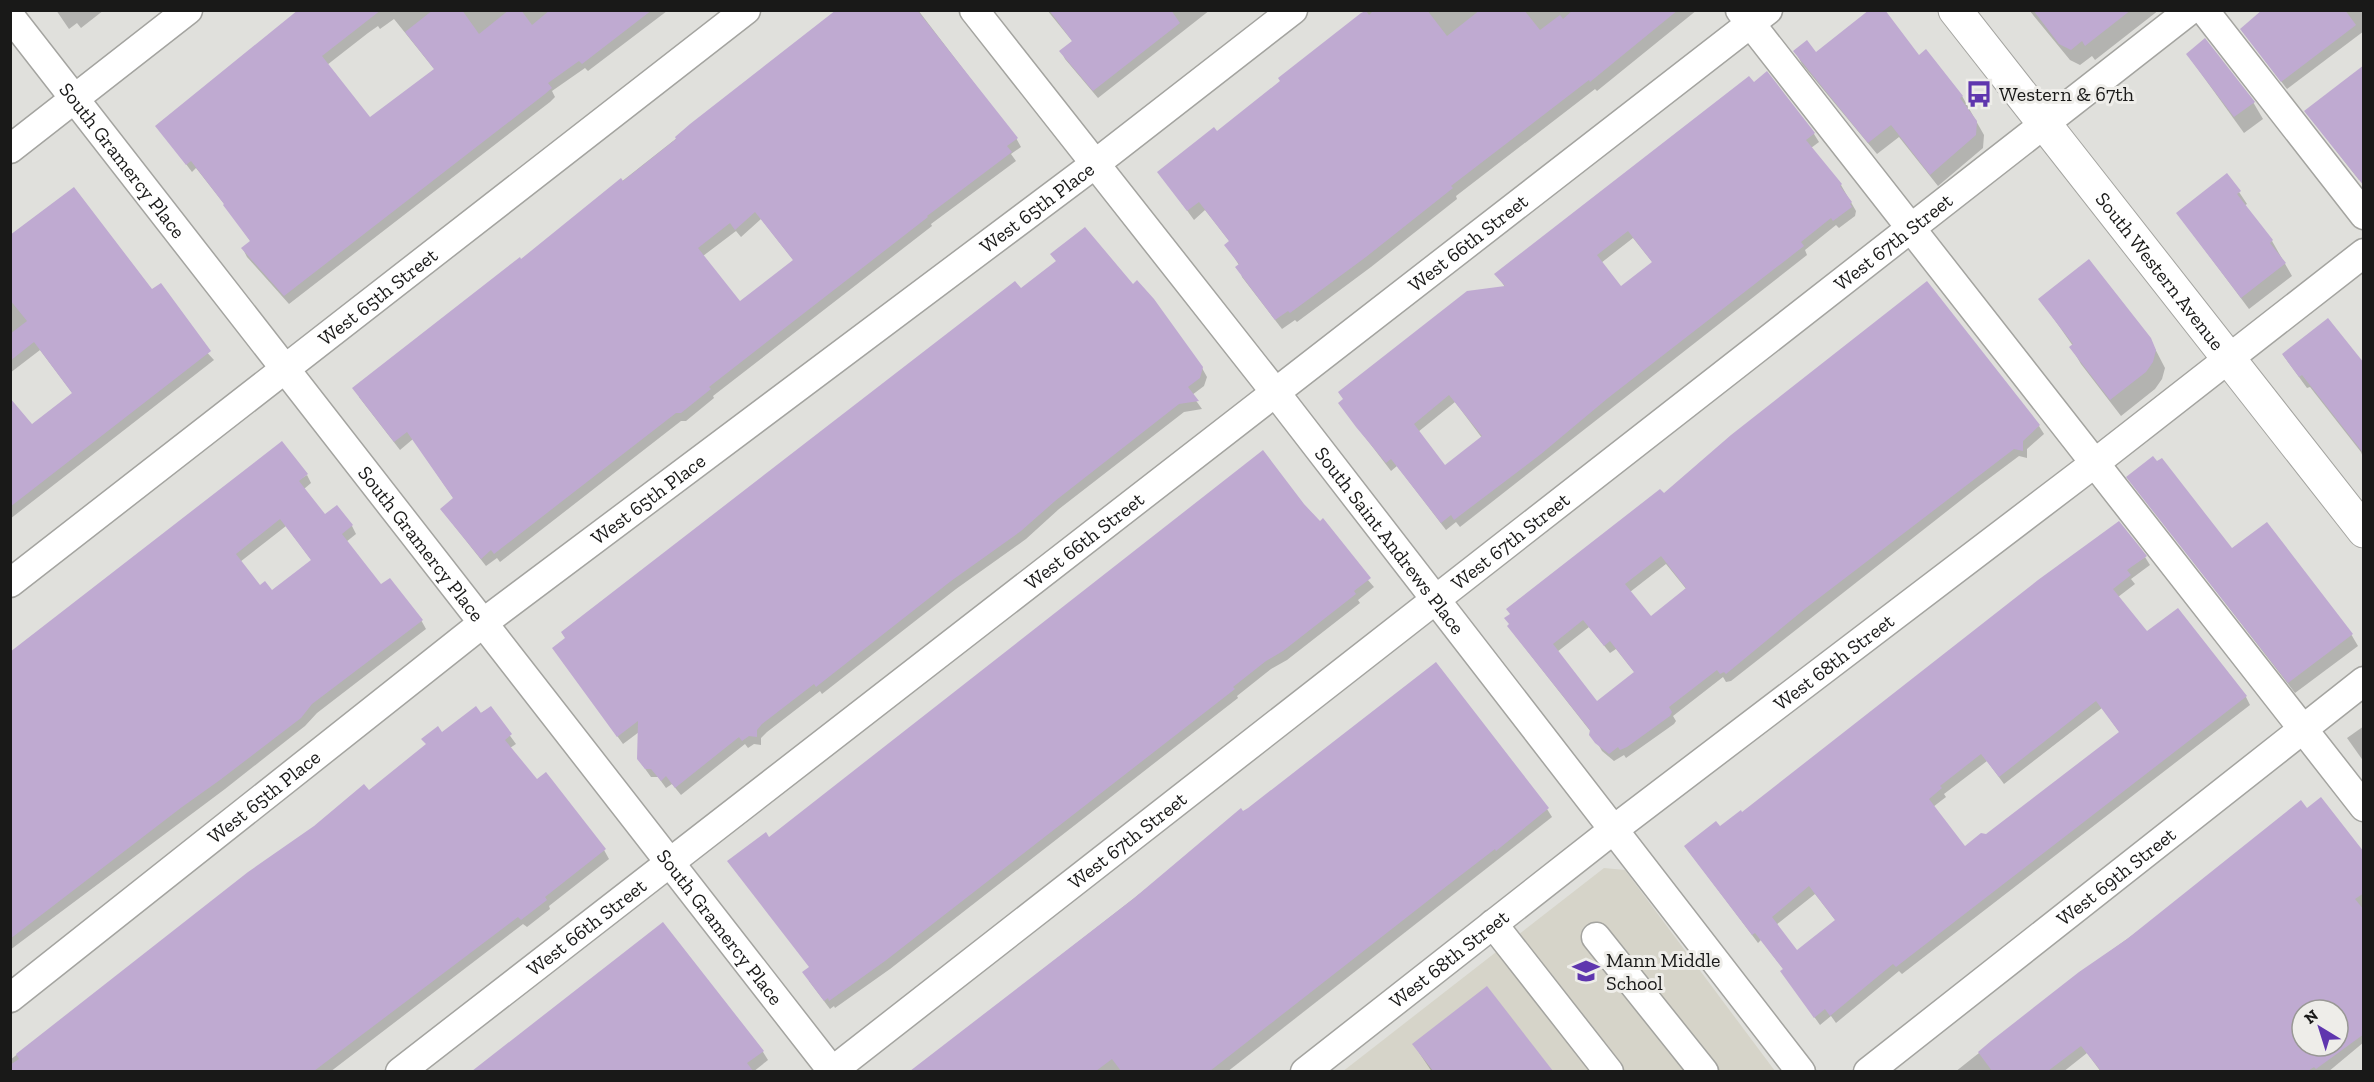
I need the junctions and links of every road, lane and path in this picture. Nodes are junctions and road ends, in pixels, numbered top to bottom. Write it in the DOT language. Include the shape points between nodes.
graph roads {
  1 [pos="188,10"];
  2 [pos="746,10"];
  3 [pos="974,10"];
  4 [pos="1293,10"];
  5 [pos="1955,10"];
  6 [pos="2190,10"];
  7 [pos="2204,10"];
  8 [pos="10,15"];
  9 [pos="1753,15"];
  10 [pos="75,99"];
  11 [pos="2047,125"];
  12 [pos="10,149"];
  13 [pos="1095,165"];
  14 [pos="2364,215"];
  15 [pos="1911,230"];
  16 [pos="2364,253"];
  17 [pos="2228,357"];
  18 [pos="286,370"];
  19 [pos="1275,392"];
  20 [pos="2095,463"];
  21 [pos="2364,531"];
  22 [pos="10,583"];
  23 [pos="1433,600"];
  24 [pos="483,623"];
  25 [pos="2364,681"];
  26 [pos="2303,729"];
  27 [pos="2364,807"];
  28 [pos="1613,830"];
  29 [pos="670,862"];
  30 [pos="1493,924"];
  31 [pos="1596,937"];
  32 [pos="10,998"];
  33 [pos="400,1071"];
  34 [pos="832,1071"];
  35 [pos="1305,1071"];
  36 [pos="1609,1071"];
  37 [pos="1704,1071"];
  38 [pos="1801,1071"];
  39 [pos="1868,1071"];
  1 -- 10 [label="street"];
  2 -- 18 [label="street, West 65th Street"];
  3 -- 13 [label="street, South Saint Andrews Place"];
  4 -- 13 [label="street, West 65th Place"];
  5 -- 11 [label="main road, South Western Avenue"];
  6 -- 11 [label="street, West 67th Street"];
  7 -- 14 [label="street"];
  8 -- 10 [label="street, South Gramercy Place"];
  9 -- 15 [label="street"];
  9 -- 19 [label="street, West 66th Street"];
  10 -- 12 [label="street"];
  10 -- 18 [label="street, South Gramercy Place"];
  11 -- 15 [label="street, West 67th Street"];
  11 -- 17 [label="main road, South Western Avenue"];
  13 -- 19 [label="street, South Saint Andrews Place"];
  13 -- 24 [label="street, West 65th Place"];
  15 -- 20 [label="street"];
  15 -- 23 [label="street, West 67th Street"];
  16 -- 17 [label="street, West 68th Street"];
  17 -- 20 [label="street, West 68th Street"];
  17 -- 21 [label="main road, South Western Avenue"];
  18 -- 22 [label="street, West 65th Street"];
  18 -- 24 [label="street, South Gramercy Place"];
  19 -- 23 [label="street, South Saint Andrews Place"];
  19 -- 29 [label="street, West 66th Street"];
  20 -- 26 [label="street"];
  20 -- 28 [label="street, West 68th Street"];
  23 -- 28 [label="street, South Saint Andrews Place"];
  23 -- 34 [label="street, West 67th Street"];
  24 -- 29 [label="street, South Gramercy Place"];
  24 -- 32 [label="street, West 65th Place"];
  25 -- 26 [label="street, West 69th Street"];
  26 -- 27 [label="street"];
  26 -- 39 [label="street, West 69th Street"];
  28 -- 30 [label="street, West 68th Street"];
  28 -- 38 [label="street, South Saint Andrews Place"];
  29 -- 33 [label="street, West 66th Street"];
  29 -- 34 [label="street, South Gramercy Place"];
  30 -- 35 [label="street, West 68th Street"];
  30 -- 36 [label="street"];
  31 -- 37 [label="street"];
}
